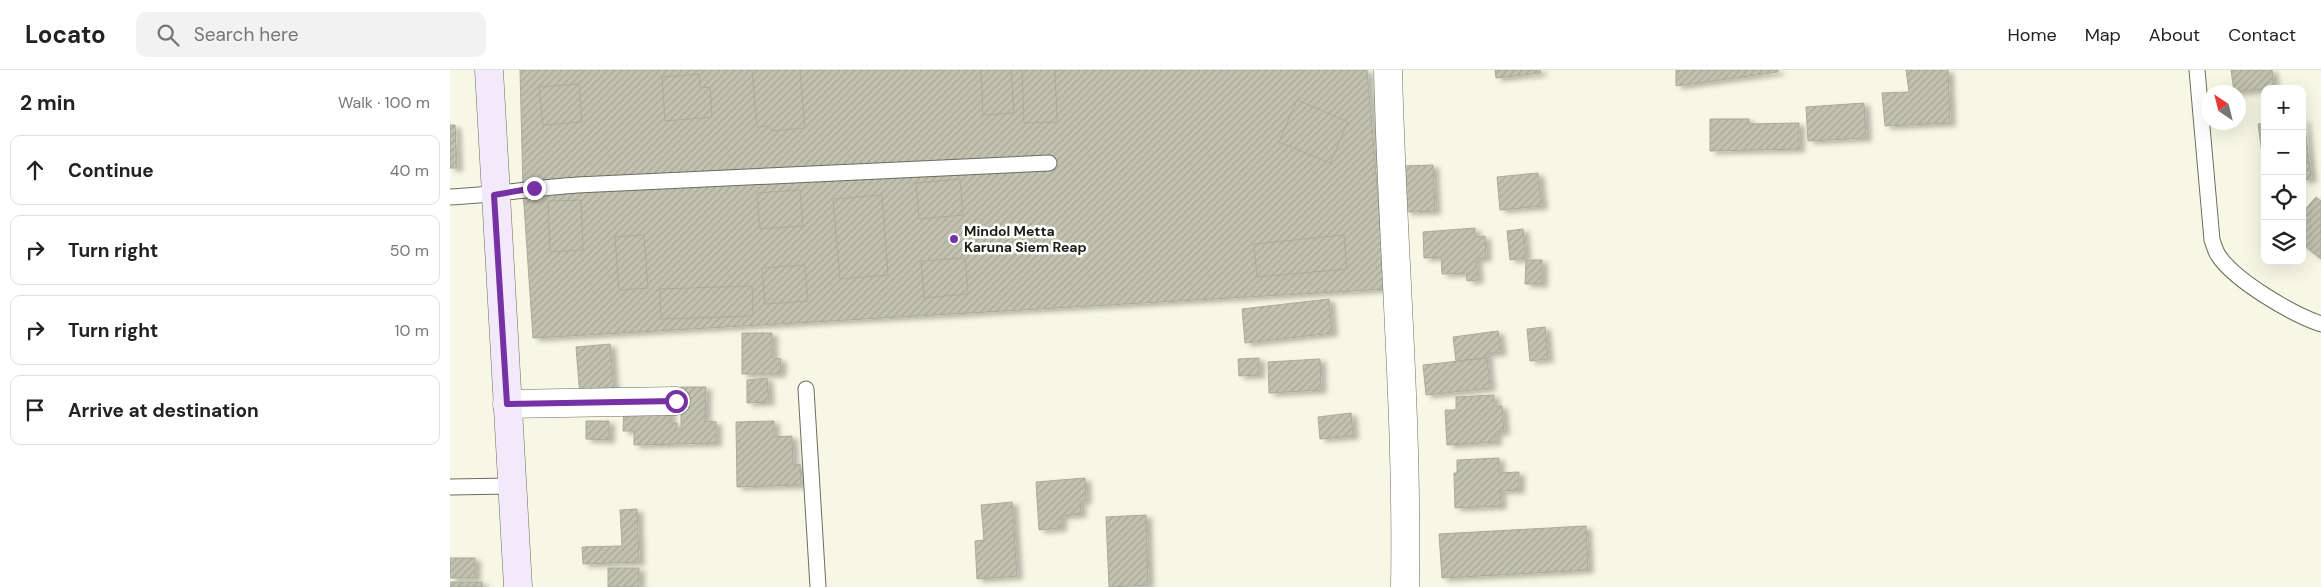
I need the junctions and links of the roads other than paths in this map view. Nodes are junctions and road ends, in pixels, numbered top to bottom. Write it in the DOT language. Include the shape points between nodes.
graph roads {
  1 [pos="489,70"];
  2 [pos="1388,70"];
  3 [pos="2197,70"];
  4 [pos="1049,163"];
  5 [pos="494,195"];
  6 [pos="450,197"];
  7 [pos="2321,324"];
  8 [pos="806,389"];
  9 [pos="676,401"];
  10 [pos="507,404"];
  11 [pos="512,486"];
  12 [pos="450,487"];
  13 [pos="518,587"];
  14 [pos="818,587"];
  15 [pos="1405,587"];
  1 -- 5 [label="street"];
  2 -- 15 [label="street" via="1406,487"];
  3 -- 7 [label="lane" via="2212,240 2217,254 2227,266 2265,294 2300,316"];
  4 -- 5 [label="lane" via="568,185"];
  5 -- 6 [label="lane"];
  5 -- 10 [label="street"];
  8 -- 14 [label="lane"];
  9 -- 10 [label="street"];
  10 -- 11 [label="street"];
  11 -- 12 [label="lane"];
  11 -- 13 [label="street"];
}
